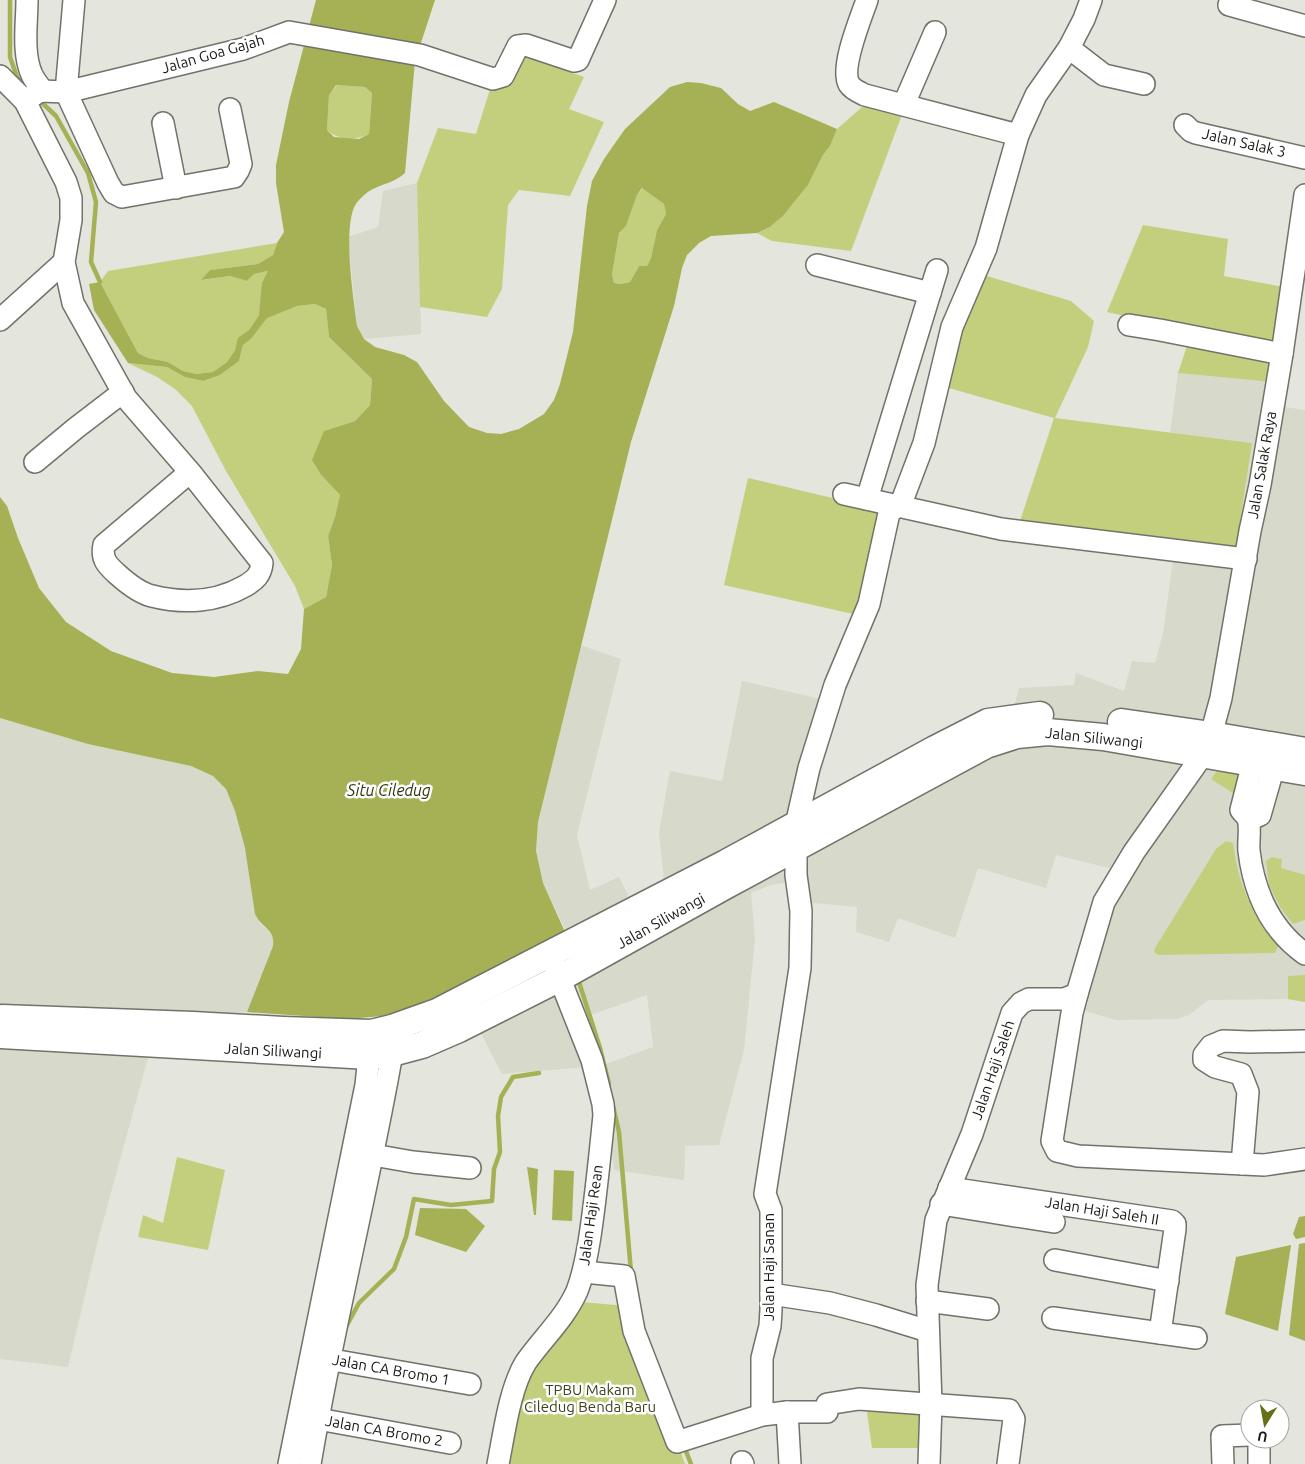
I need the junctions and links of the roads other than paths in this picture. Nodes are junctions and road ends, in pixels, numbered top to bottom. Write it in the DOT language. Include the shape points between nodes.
graph roads {
  1 [pos="27,0"];
  2 [pos="74,0"];
  3 [pos="605,0"];
  4 [pos="867,0"];
  5 [pos="1091,0"];
  6 [pos="1229,5"];
  7 [pos="1305,26"];
  8 [pos="935,32"];
  9 [pos="1069,48"];
  10 [pos="0,76"];
  11 [pos="1144,84"];
  12 [pos="66,92"];
  13 [pos="34,95"];
  14 [pos="904,104"];
  15 [pos="230,110"];
  16 [pos="163,122"];
  17 [pos="1185,125"];
  18 [pos="1018,135"];
  19 [pos="1305,158"];
  20 [pos="176,188"];
  21 [pos="1305,194"];
  22 [pos="1301,244"];
  23 [pos="64,262"];
  24 [pos="817,265"];
  25 [pos="937,270"];
  26 [pos="930,294"];
  27 [pos="0,320"];
  28 [pos="1129,325"];
  29 [pos="1282,354"];
  30 [pos="123,392"];
  31 [pos="35,462"];
  32 [pos="190,472"];
  33 [pos="844,494"];
  34 [pos="867,499"];
  35 [pos="898,506"];
  36 [pos="1246,559"];
  37 [pos="1207,744"];
  38 [pos="1305,751"];
  39 [pos="1266,755"];
  40 [pos="1305,772"];
  41 [pos="796,837"];
  42 [pos="549,954"];
  43 [pos="1305,954"];
  44 [pos="560,978"];
  45 [pos="1077,994"];
  46 [pos="0,1017"];
  47 [pos="0,1035"];
  48 [pos="1305,1041"];
  49 [pos="381,1054"];
  50 [pos="376,1087"];
  51 [pos="373,1155"];
  52 [pos="1305,1159"];
  53 [pos="1242,1164"];
  54 [pos="470,1168"];
  55 [pos="945,1196"];
  56 [pos="1054,1222"];
  57 [pos="343,1250"];
  58 [pos="1055,1260"];
  59 [pos="584,1272"];
  60 [pos="1168,1281"];
  61 [pos="771,1294"];
  62 [pos="927,1301"];
  63 [pos="988,1309"];
  64 [pos="1053,1318"];
  65 [pos="928,1331"];
  66 [pos="1160,1333"];
  67 [pos="1196,1338"];
  68 [pos="320,1357"];
  69 [pos="470,1384"];
  70 [pos="930,1404"];
  71 [pos="787,1412"];
  72 [pos="762,1415"];
  73 [pos="318,1419"];
  74 [pos="1240,1435"];
  75 [pos="450,1443"];
  76 [pos="1259,1449"];
  77 [pos="289,1464"];
  78 [pos="310,1464"];
  79 [pos="498,1464"];
  80 [pos="790,1464"];
  81 [pos="929,1464"];
  82 [pos="1008,1464"];
  83 [pos="1223,1464"];
  84 [pos="1259,1464"];
  1 -- 13 [label="street" via="26,40"];
  2 -- 12 [label="street"];
  3 -- 12 [label="street, Jalan Goa Gajah" via="580,57 574,61 526,44 518,46 503,76 493,79 420,56 290,32 243,49"];
  4 -- 14 [label="street" via="850,49 849,83 865,95"];
  5 -- 9 [label="street, Jalan Haji Sanan"];
  6 -- 7 [label="street"];
  8 -- 14 [label="street"];
  9 -- 11 [label="street" via="1104,75"];
  9 -- 18 [label="street, Jalan Haji Sanan" via="1036,95"];
  10 -- 13 [label="street"];
  12 -- 13 [label="street, Jalan Goa Gajah"];
  12 -- 20 [label="street" via="114,193 122,197"];
  13 -- 23 [label="street" via="71,198"];
  14 -- 18 [label="street"];
  15 -- 20 [label="street" via="241,164 234,177"];
  16 -- 20 [label="street"];
  17 -- 19 [label="street, Jalan Salak 3" via="1191,131"];
  18 -- 35 [label="street, Jalan Haji Sanan" via="986,248 952,327 929,429"];
  21 -- 22 [label="street, Jalan Salak Raya"];
  22 -- 29 [label="street, Jalan Salak Raya"];
  23 -- 27 [label="street"];
  23 -- 30 [label="street" via="73,303"];
  24 -- 26 [label="street"];
  25 -- 26 [label="street"];
  26 -- 34 [label="street"];
  28 -- 29 [label="street"];
  29 -- 36 [label="street, Jalan Salak Raya"];
  30 -- 31 [label="street"];
  30 -- 32 [label="street"];
  32 -- 32 [label="street" via="104,546 105,563 141,593 176,600 204,601 230,595 260,574 262,563"];
  33 -- 34 [label="street"];
  34 -- 35 [label="street"];
  35 -- 36 [label="street" via="1001,528"];
  35 -- 41 [label="street, Jalan Haji Sanan" via="889,514 869,604 832,694 809,768"];
  36 -- 37 [label="street, Jalan Salak Raya" via="1221,698"];
  37 -- 39 [label="main road, Jalan Siliwangi"];
  37 -- 41 [label="main road, Jalan Siliwangi" via="1105,728 1047,714 988,722 935,749"];
  37 -- 45 [label="street" via="1104,902"];
  38 -- 39 [label="main road, Jalan Siliwangi"];
  39 -- 40 [label="main road, Jalan Siliwangi"];
  39 -- 43 [label="street" via="1260,815 1249,820 1248,849 1258,894 1266,911 1277,928"];
  41 -- 42 [label="main road, Jalan Siliwangi"];
  41 -- 44 [label="main road, Jalan Siliwangi"];
  41 -- 61 [label="street, Jalan Haji Sanan" via="796,875 801,911 800,968 765,1194 771,1210"];
  42 -- 44 [label="street, Jalan Haji Rean"];
  42 -- 46 [label="main road, Jalan Siliwangi" via="437,1012 371,1033"];
  44 -- 49 [label="main road, Jalan Siliwangi" via="422,1045"];
  44 -- 59 [label="street, Jalan Haji Rean" via="592,1060 604,1115 595,1206"];
  45 -- 53 [label="street" via="1052,1141 1057,1151 1078,1156"];
  45 -- 55 [label="street, Jalan Haji Saleh" via="1064,999 1028,999 1012,1013 972,1134"];
  47 -- 49 [label="main road, Jalan Siliwangi"];
  48 -- 53 [label="street" via="1223,1041 1211,1046 1204,1054 1209,1065 1241,1074 1244,1079 1248,1092"];
  49 -- 50 [label="street"];
  50 -- 51 [label="street"];
  50 -- 57 [label="street"];
  51 -- 54 [label="street"];
  51 -- 57 [label="street"];
  52 -- 53 [label="street" via="1264,1165"];
  55 -- 56 [label="street"];
  55 -- 60 [label="street, Jalan Haji Saleh II" via="1172,1221 1175,1229"];
  55 -- 62 [label="street, Jalan Haji Saleh" via="932,1241"];
  57 -- 68 [label="street"];
  58 -- 60 [label="street"];
  59 -- 72 [label="street" via="624,1276 634,1331 684,1440"];
  59 -- 79 [label="street, Jalan Haji Rean" via="564,1314 526,1363 517,1380"];
  60 -- 66 [label="street, Jalan Haji Saleh II"];
  61 -- 65 [label="street" via="830,1303"];
  61 -- 72 [label="street, Jalan Haji Sanan" via="770,1326 762,1358"];
  62 -- 63 [label="street"];
  62 -- 65 [label="street, Jalan Haji Saleh"];
  64 -- 66 [label="street"];
  65 -- 70 [label="street, Jalan Haji Saleh"];
  66 -- 67 [label="street"];
  68 -- 69 [label="street, Jalan CA Bromo 1"];
  68 -- 73 [label="street"];
  68 -- 77 [label="street"];
  70 -- 71 [label="street" via="859,1399 826,1404 827,1412"];
  70 -- 81 [label="street, Jalan Haji Saleh"];
  70 -- 82 [label="street" via="1009,1410 1014,1419"];
  71 -- 72 [label="street"];
  71 -- 80 [label="street"];
  73 -- 75 [label="street, Jalan CA Bromo 2"];
  73 -- 78 [label="street"];
  74 -- 83 [label="street" via="1222,1436"];
  76 -- 84 [label="street"];
}
